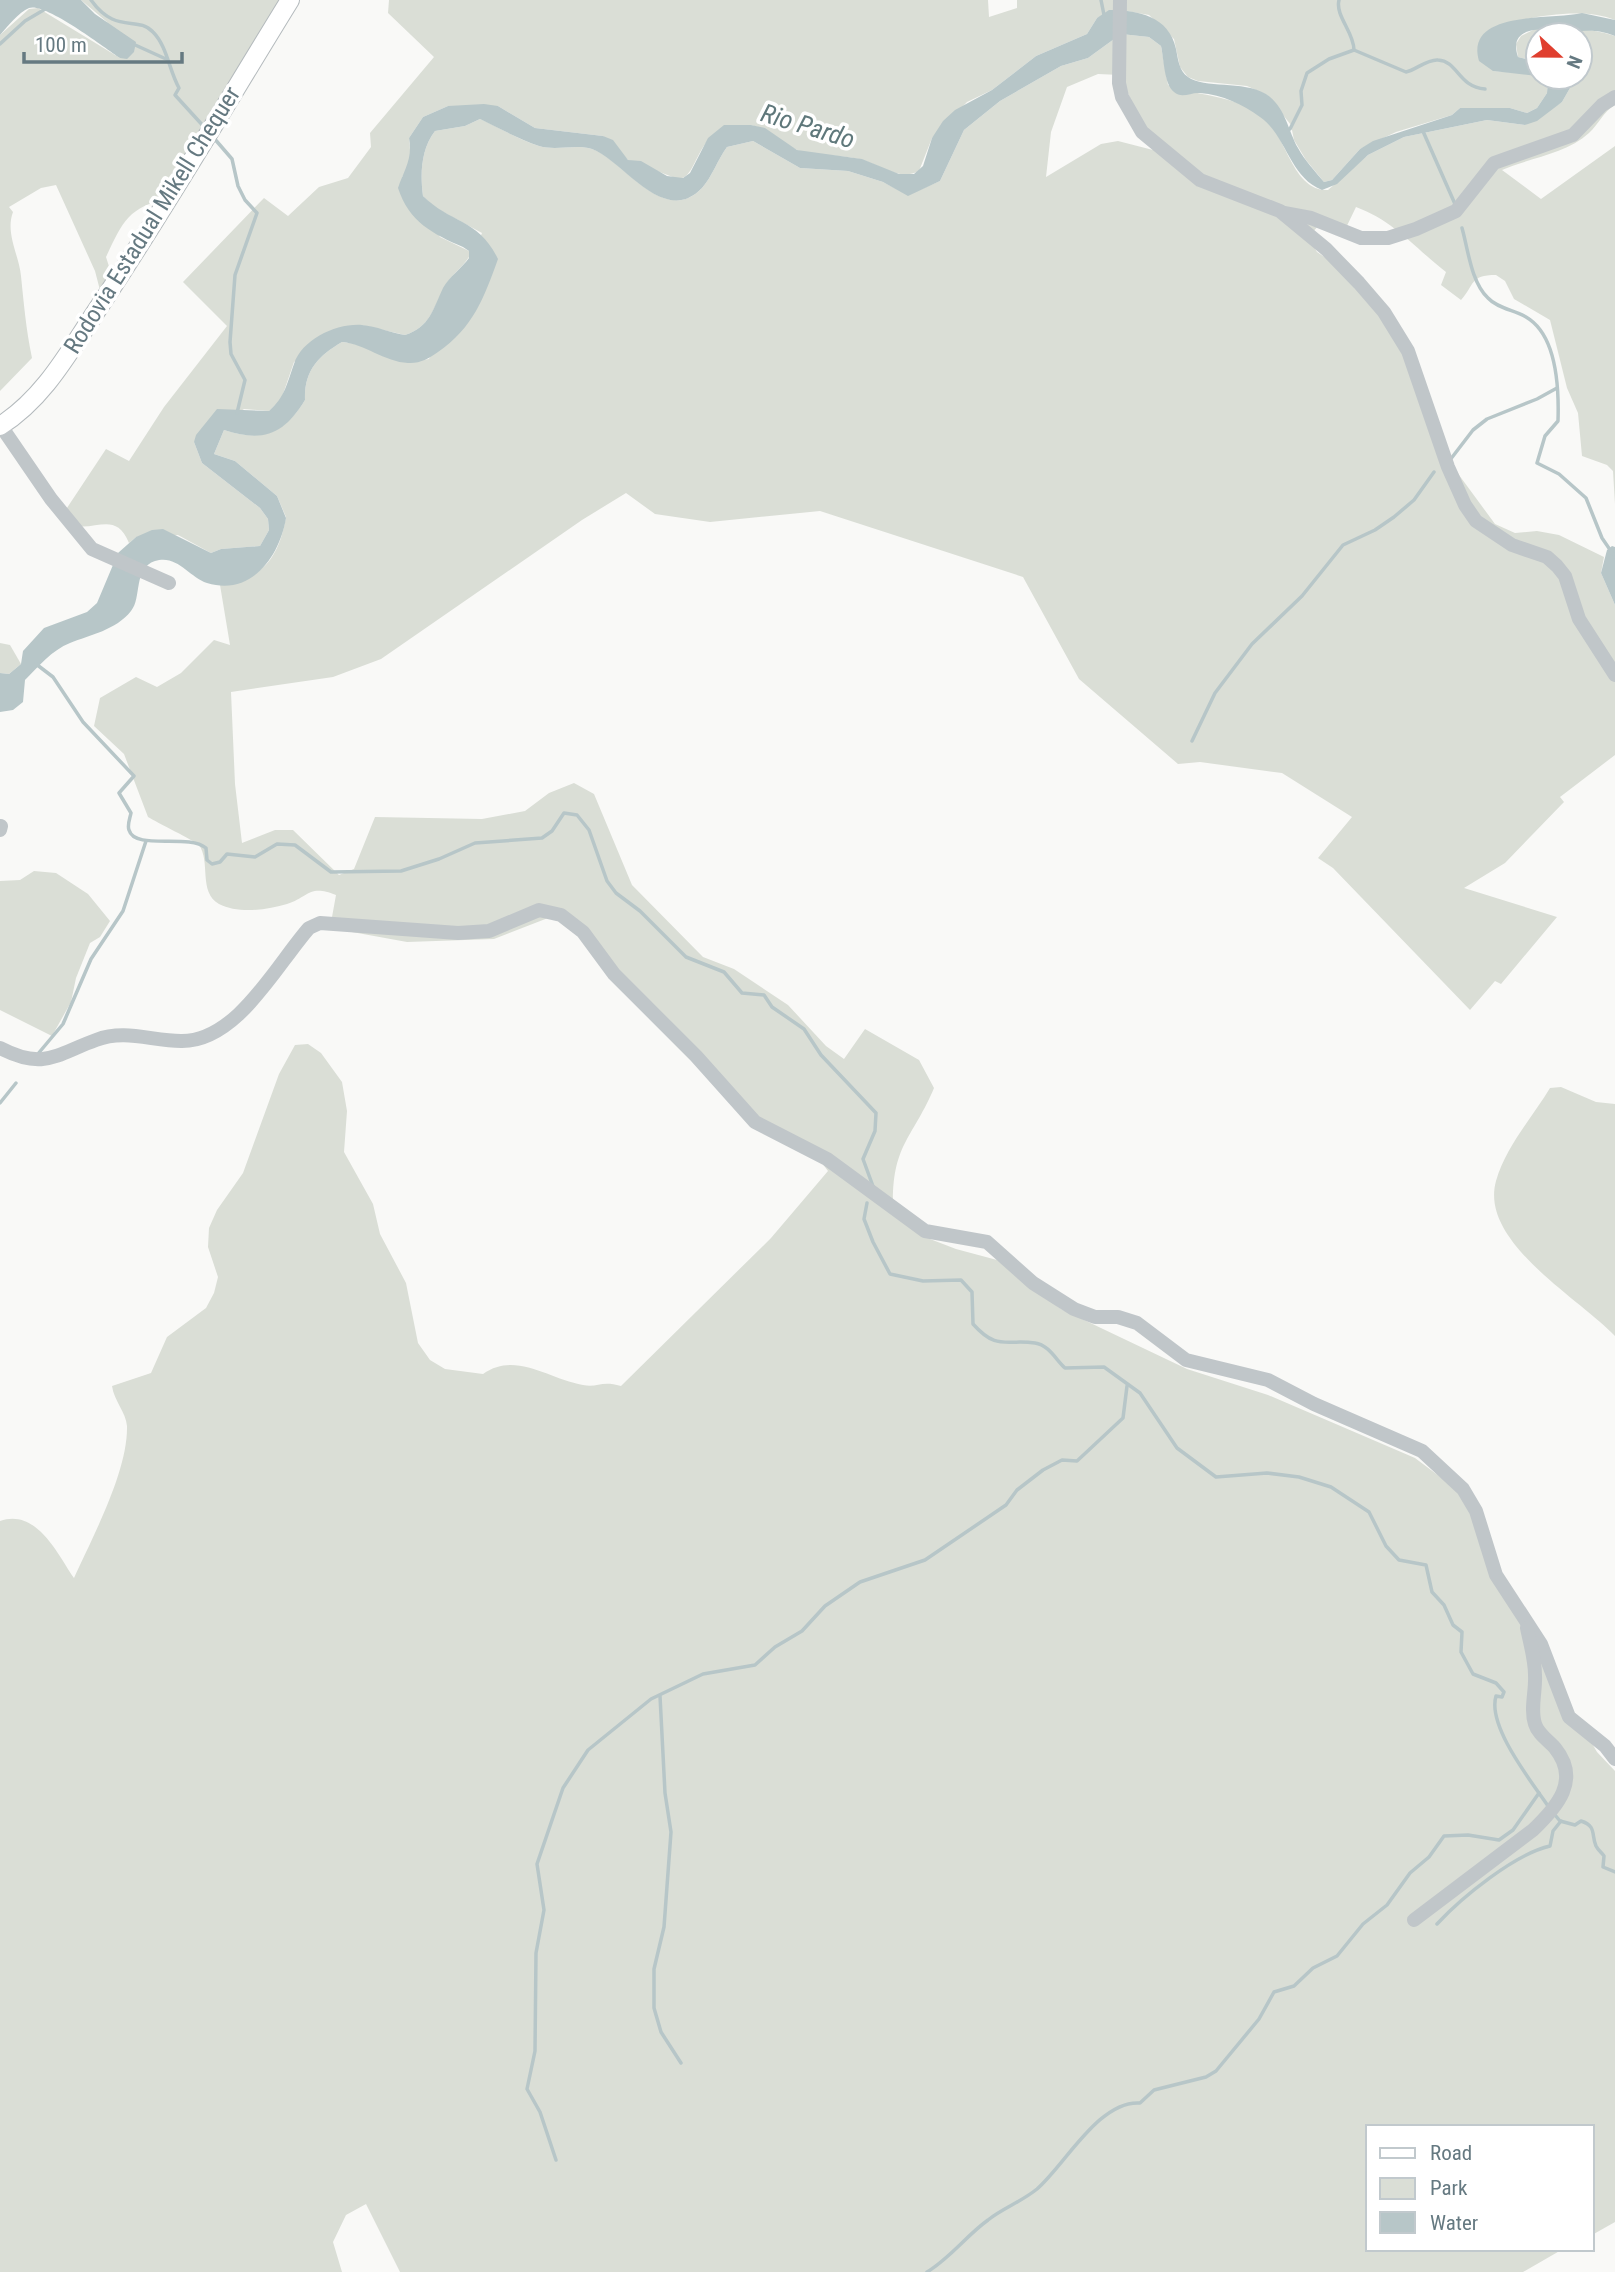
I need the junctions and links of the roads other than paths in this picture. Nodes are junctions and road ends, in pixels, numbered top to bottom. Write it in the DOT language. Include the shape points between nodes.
graph roads {
  1 [pos="290,0"];
  2 [pos="1120,2"];
  3 [pos="1615,97"];
  4 [pos="1280,211"];
  5 [pos="1,426"];
  6 [pos="169,583"];
  7 [pos="1615,675"];
  8 [pos="0,1048"];
  9 [pos="1525,1616"];
  10 [pos="1615,1759"];
  11 [pos="1414,1920"];
  1 -- 5 [label="main road, Rodovia Estadual Mikell Chequer" via="55,374 19,415"];
  2 -- 4 [label="street" via="1117,63 1122,97 1132,117 1154,144 1200,180"];
  3 -- 4 [label="street" via="1573,135 1494,163 1456,211 1416,229 1388,238 1361,239 1311,218"];
  4 -- 7 [label="street" via="1345,267 1384,312 1408,351 1465,505 1476,521 1512,545 1547,556 1558,566 1579,619"];
  5 -- 6 [label="street" via="84,541 114,560"];
  8 -- 9 [label="street" via="35,1059 65,1055 119,1035 185,1042 202,1038 240,1012 309,928 320,923 458,933 489,931 539,910 561,915 583,932 633,995 755,1122 827,1159 925,1231 987,1242 1033,1283 1074,1309 1137,1323 1185,1360 1268,1380 1422,1451 1463,1489 1476,1511 1496,1575"];
  9 -- 10 [label="street" via="1552,1667 1569,1717"];
  9 -- 11 [label="street" via="1535,1668 1534,1720 1562,1757 1566,1789 1533,1830"];
}
